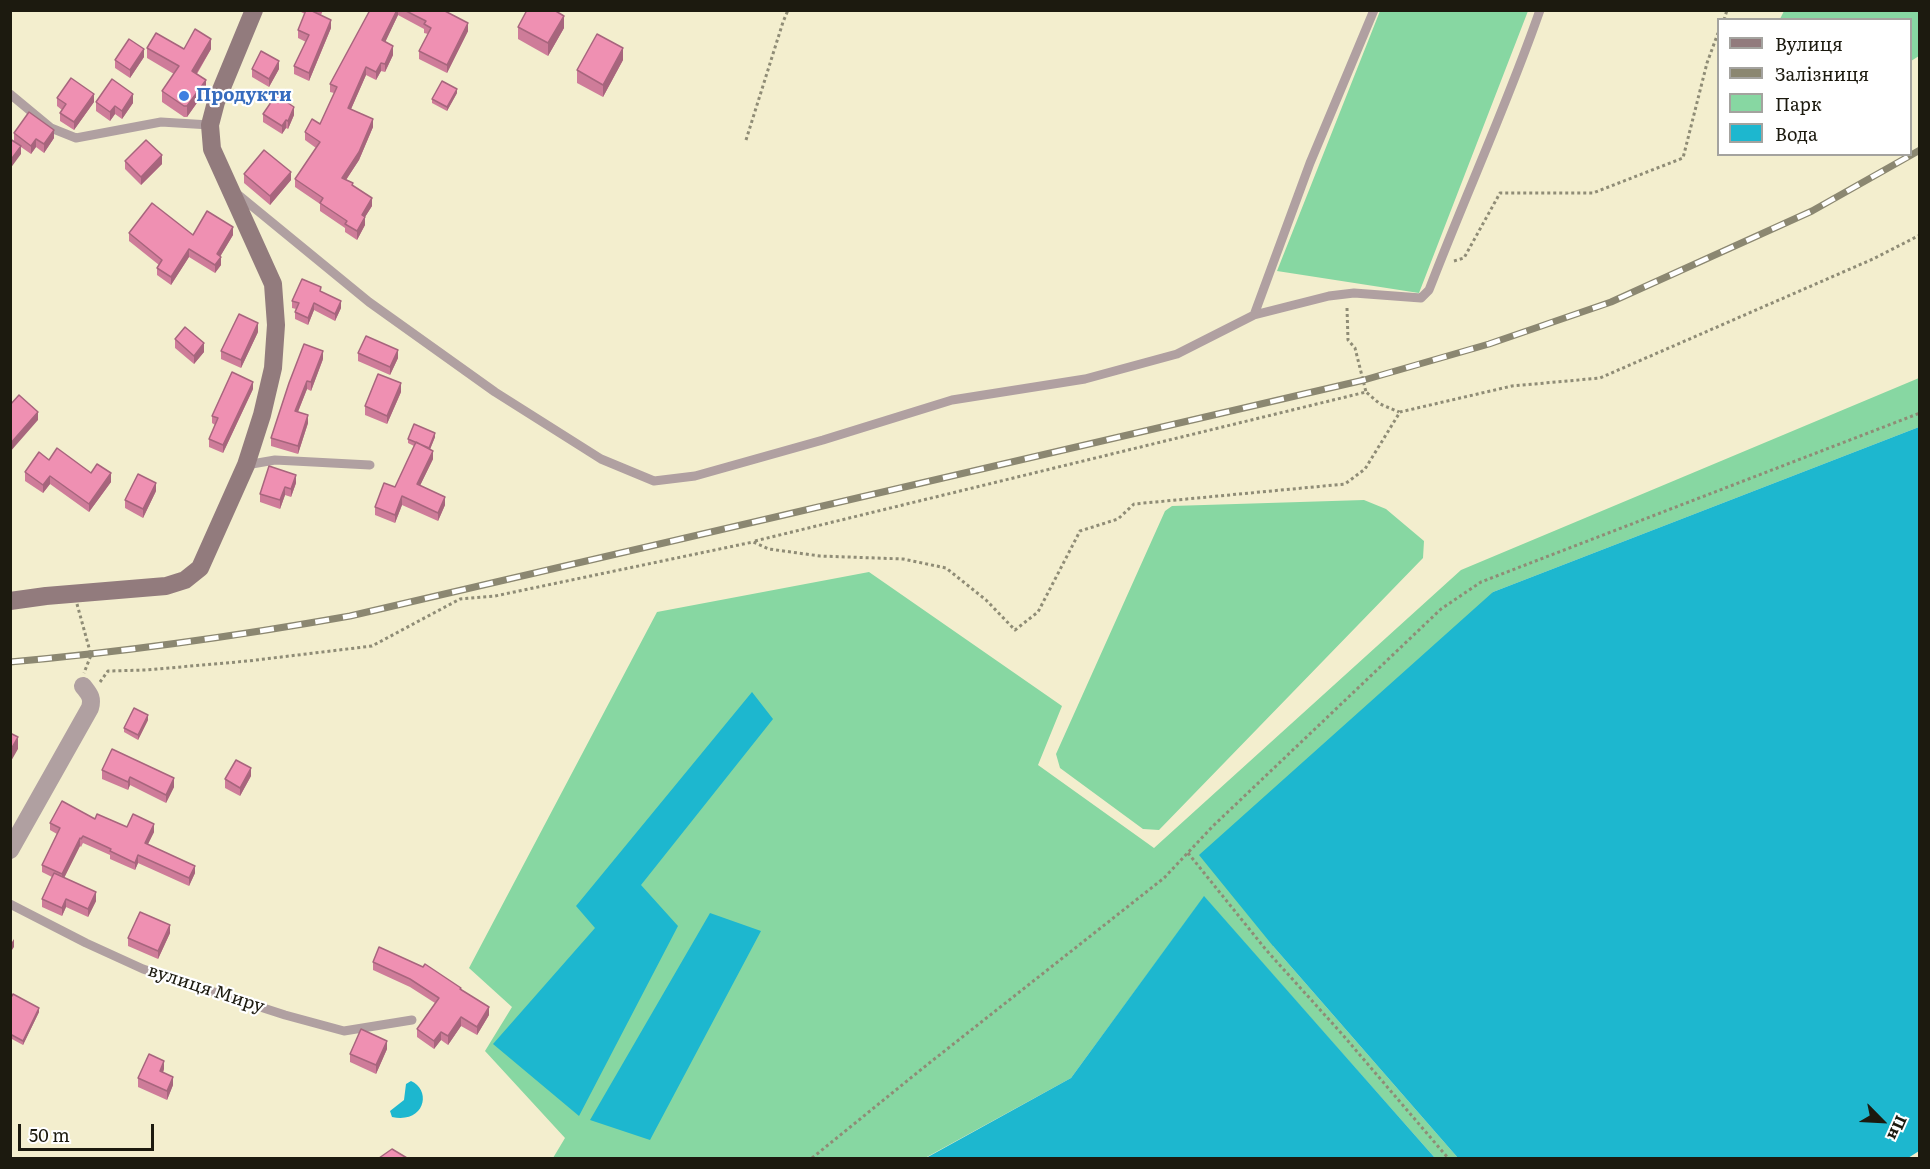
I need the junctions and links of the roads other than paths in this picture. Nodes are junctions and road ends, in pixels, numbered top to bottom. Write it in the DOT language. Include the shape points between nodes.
graph roads {
  1 [pos="254,10"];
  2 [pos="1374,10"];
  3 [pos="1540,10"];
  4 [pos="10,94"];
  5 [pos="210,125"];
  6 [pos="229,188"];
  7 [pos="1254,315"];
  8 [pos="246,465"];
  9 [pos="370,465"];
  10 [pos="10,601"];
  11 [pos="86,685"];
  12 [pos="10,850"];
  13 [pos="10,904"];
  14 [pos="412,1020"];
  1 -- 5 [label="street"];
  2 -- 7 [label="lane" via="1310,163"];
  3 -- 7 [label="lane" via="1518,74 1429,290 1421,298 1381,294 1329,296"];
  4 -- 5 [label="lane" via="51,128 76,138 161,122"];
  5 -- 6 [label="street" via="212,149"];
  6 -- 7 [label="lane" via="369,302 495,392 601,459 654,481 695,476 952,400 1085,379 1177,354"];
  6 -- 8 [label="street" via="273,284 276,325 273,368"];
  8 -- 9 [label="lane" via="274,460"];
  8 -- 10 [label="street" via="200,568 185,580 166,586"];
  11 -- 12 [label="street" via="92,701 90,708"];
  13 -- 14 [label="lane, вулиця Миру" via="143,969 295,1017 344,1031"];
}
